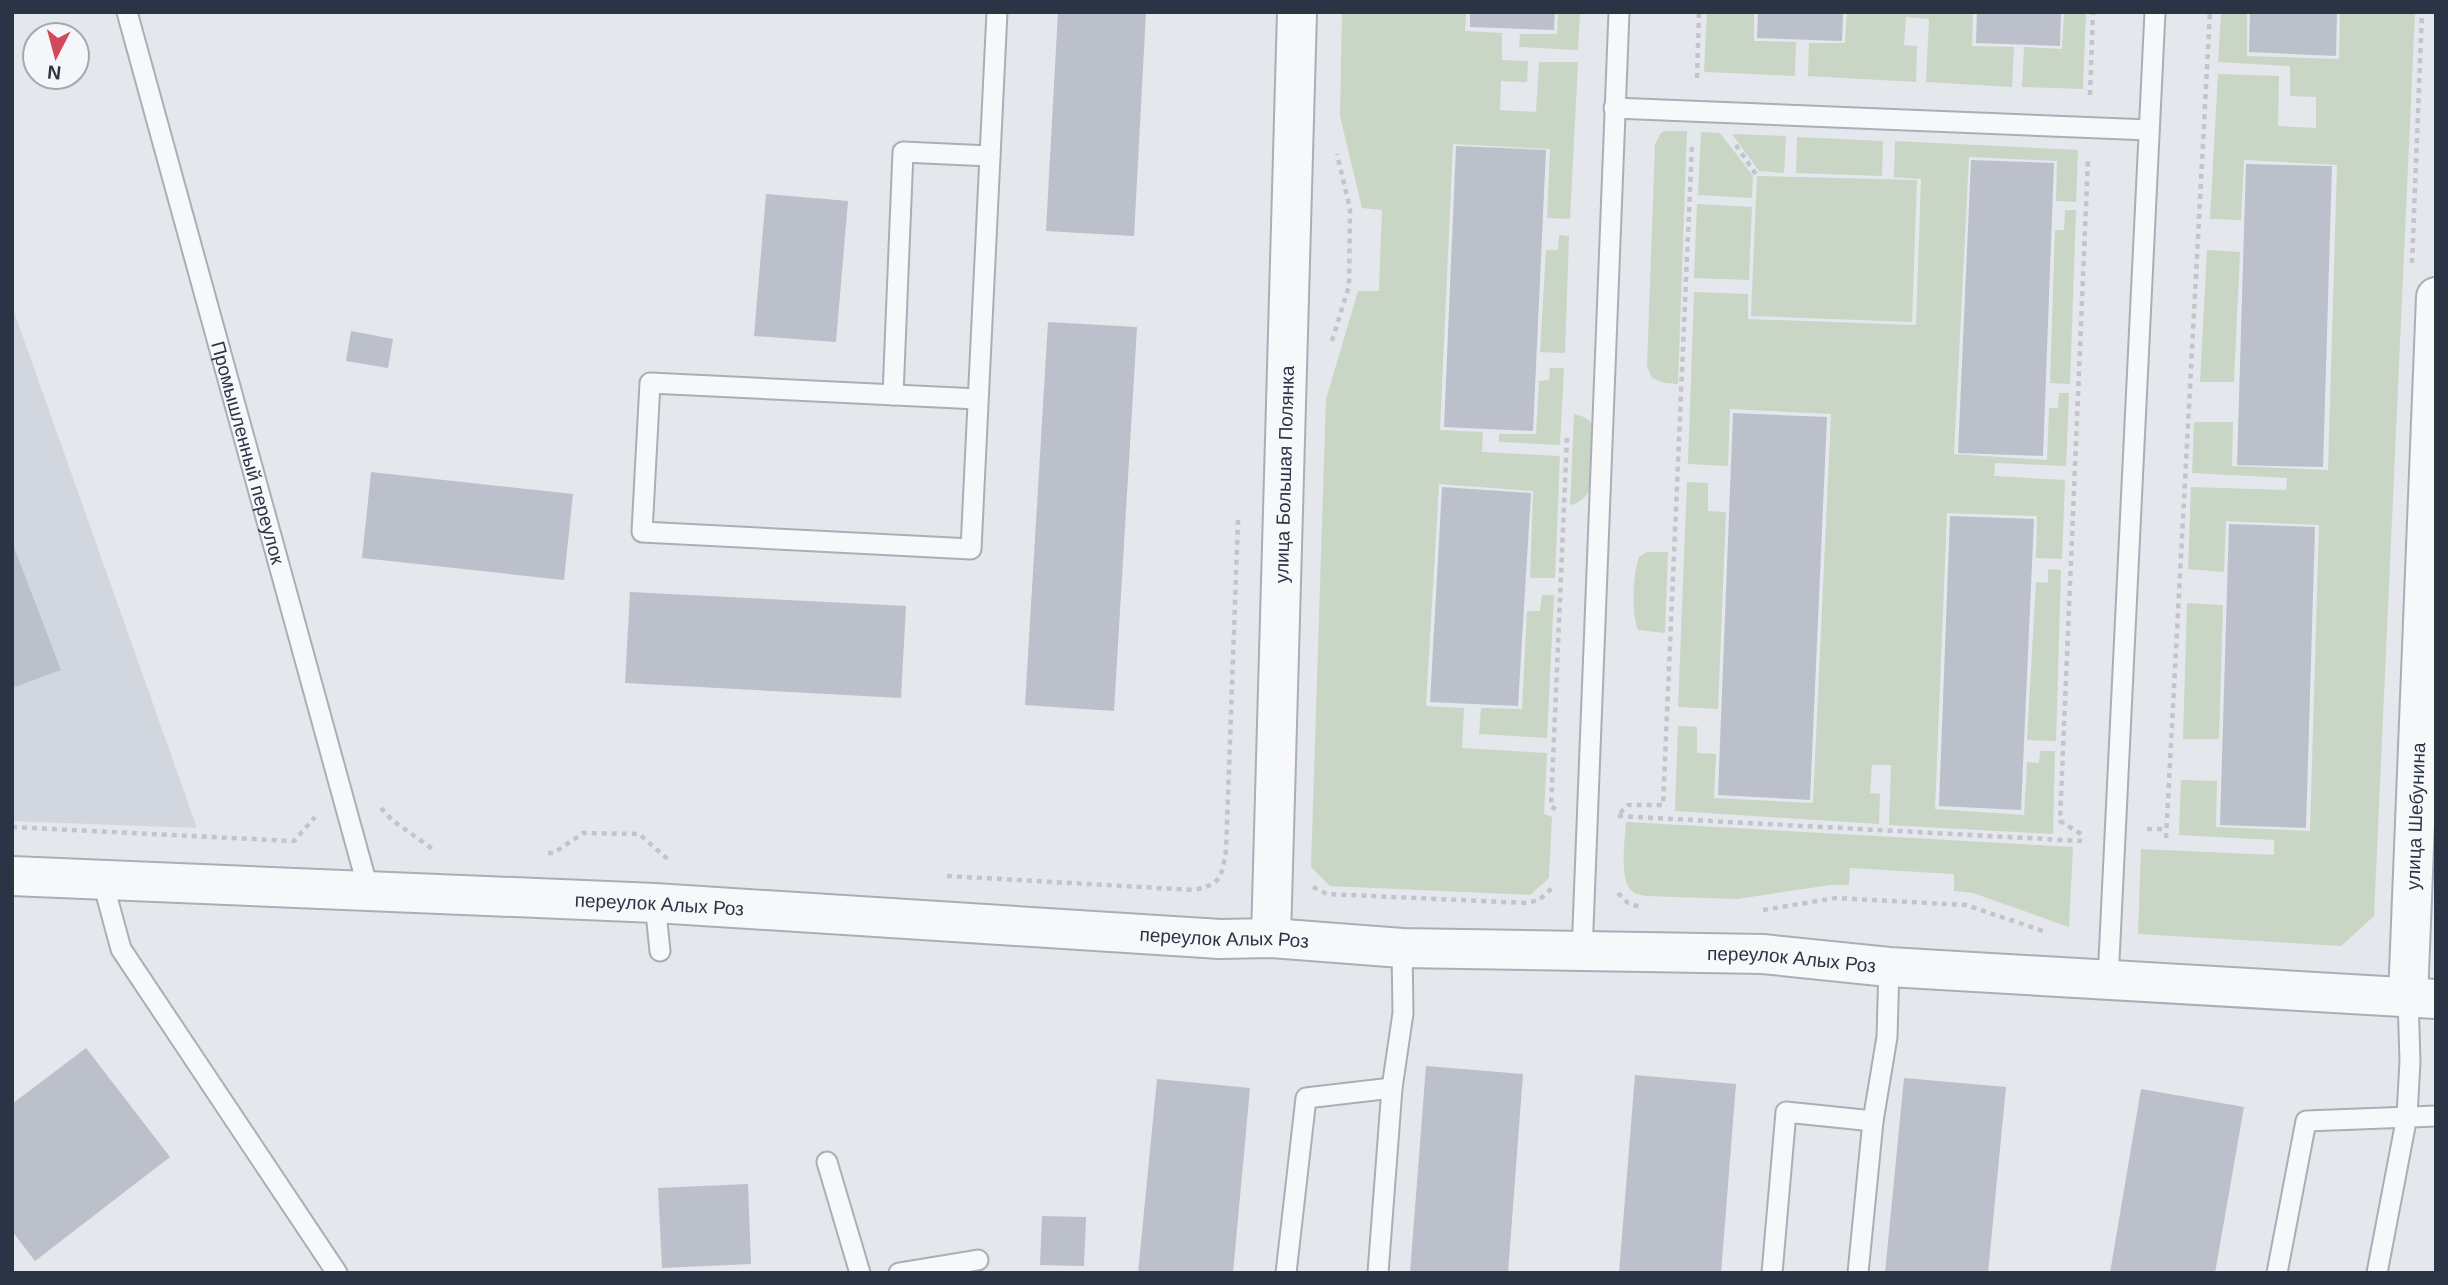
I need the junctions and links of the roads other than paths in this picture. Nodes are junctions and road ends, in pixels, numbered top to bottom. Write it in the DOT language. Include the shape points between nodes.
graph roads {
  1 [pos="127,12"];
  2 [pos="997,12"];
  3 [pos="1297,12"];
  4 [pos="1619,12"];
  5 [pos="2155,12"];
  6 [pos="1614,108"];
  7 [pos="2149,130"];
  8 [pos="990,156"];
  9 [pos="2436,299"];
  10 [pos="893,395"];
  11 [pos="978,399"];
  12 [pos="12,876"];
  13 [pos="102,879"];
  14 [pos="369,892"];
  15 [pos="655,903"];
  16 [pos="1271,938"];
  17 [pos="1402,948"];
  18 [pos="660,951"];
  19 [pos="1582,953"];
  20 [pos="2109,964"];
  21 [pos="1889,967"];
  22 [pos="2422,999"];
  23 [pos="1392,1088"];
  24 [pos="2406,1116"];
  25 [pos="2436,1116"];
  26 [pos="1873,1121"];
  27 [pos="827,1162"];
  28 [pos="978,1260"];
  29 [pos="337,1273"];
  30 [pos="860,1273"];
  31 [pos="898,1273"];
  32 [pos="1286,1273"];
  33 [pos="1378,1273"];
  34 [pos="1772,1273"];
  35 [pos="1858,1273"];
  36 [pos="2277,1273"];
  37 [pos="2377,1273"];
  1 -- 14 [label="lane, Промышленный переулок"];
  2 -- 8 [label="lane"];
  3 -- 16 [label="street, улица Большая Полянка"];
  4 -- 6 [label="lane"];
  5 -- 7 [label="lane"];
  6 -- 7 [label="lane"];
  6 -- 19 [label="lane"];
  7 -- 20 [label="lane"];
  8 -- 10 [label="lane" via="902,152"];
  8 -- 11 [label="lane"];
  9 -- 22 [label="street, улица Шебунина"];
  10 -- 11 [label="lane"];
  10 -- 11 [label="lane" via="650,383 642,533 971,549"];
  12 -- 13 [label="street, переулок Алых Роз"];
  13 -- 14 [label="street, переулок Алых Роз"];
  13 -- 29 [label="lane" via="121,949"];
  14 -- 15 [label="street, переулок Алых Роз"];
  15 -- 16 [label="street, переулок Алых Роз" via="1220,939"];
  15 -- 18 [label="lane"];
  16 -- 17 [label="street, переулок Алых Роз"];
  17 -- 19 [label="street, переулок Алых Роз"];
  17 -- 23 [label="lane" via="1403,1013"];
  19 -- 21 [label="street, переулок Алых Роз" via="1763,954"];
  20 -- 21 [label="street, переулок Алых Роз"];
  20 -- 22 [label="street, переулок Алых Роз"];
  21 -- 26 [label="lane" via="1887,1037"];
  22 -- 24 [label="lane"];
  23 -- 32 [label="lane" via="1306,1098"];
  23 -- 33 [label="lane"];
  24 -- 25 [label="lane"];
  24 -- 36 [label="lane" via="2306,1121"];
  24 -- 37 [label="lane"];
  26 -- 34 [label="lane" via="1786,1112"];
  26 -- 35 [label="lane"];
  27 -- 30 [label="lane"];
  28 -- 31 [label="lane"];
}
